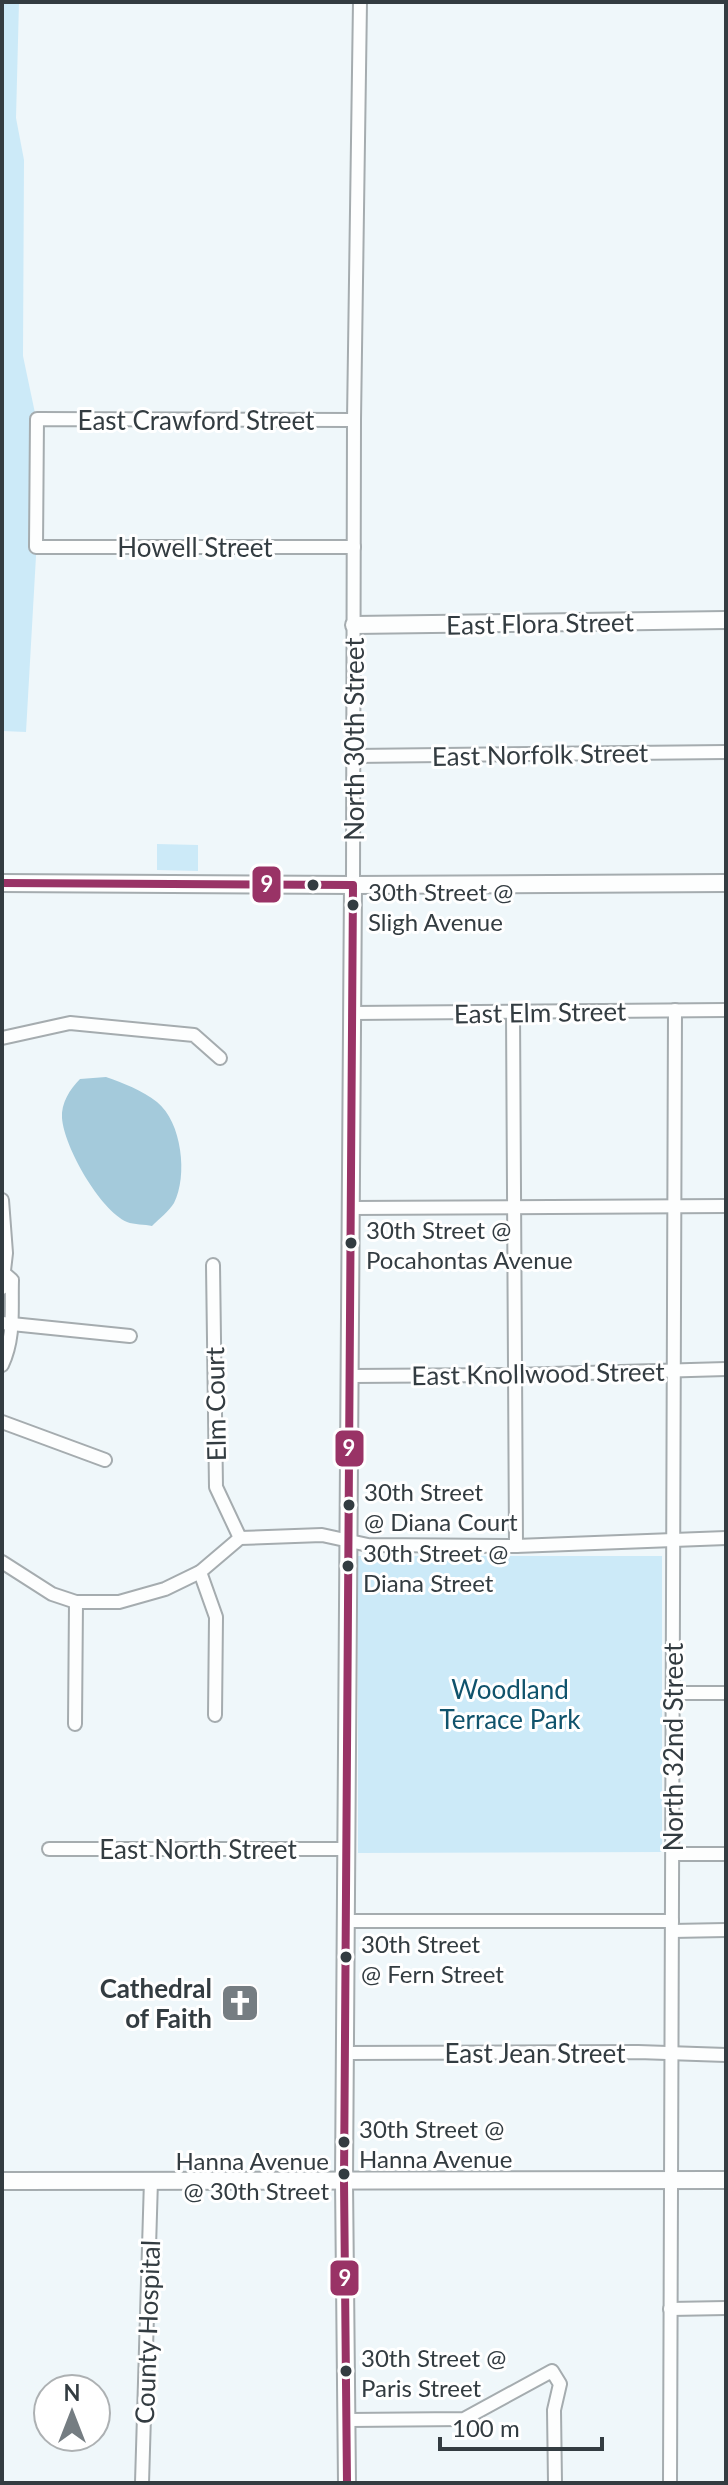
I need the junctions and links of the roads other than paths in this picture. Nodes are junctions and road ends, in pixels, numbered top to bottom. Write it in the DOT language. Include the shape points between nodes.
graph roads {
  1 [pos="360,2"];
  2 [pos="354,420"];
  3 [pos="36,547"];
  4 [pos="354,547"];
  5 [pos="726,620"];
  6 [pos="354,625"];
  7 [pos="726,752"];
  8 [pos="354,756"];
  9 [pos="2,883"];
  10 [pos="726,883"];
  11 [pos="353,885"];
  12 [pos="675,1010"];
  13 [pos="726,1010"];
  14 [pos="513,1012"];
  15 [pos="353,1013"];
  16 [pos="2,1038"];
  17 [pos="220,1058"];
  18 [pos="2,1200"];
  19 [pos="676,1206"];
  20 [pos="726,1206"];
  21 [pos="513,1207"];
  22 [pos="351,1208"];
  23 [pos="213,1265"];
  24 [pos="4,1274"];
  25 [pos="2,1288"];
  26 [pos="7,1324"];
  27 [pos="130,1336"];
  28 [pos="2,1365"];
  29 [pos="673,1369"];
  30 [pos="726,1369"];
  31 [pos="515,1375"];
  32 [pos="350,1376"];
  33 [pos="2,1422"];
  34 [pos="105,1460"];
  35 [pos="240,1538"];
  36 [pos="726,1538"];
  37 [pos="673,1539"];
  38 [pos="349,1540"];
  39 [pos="516,1546"];
  40 [pos="2,1562"];
  41 [pos="200,1572"];
  42 [pos="76,1602"];
  43 [pos="673,1693"];
  44 [pos="726,1693"];
  45 [pos="215,1715"];
  46 [pos="75,1724"];
  47 [pos="49,1849"];
  48 [pos="346,1849"];
  49 [pos="673,1854"];
  50 [pos="726,1854"];
  51 [pos="346,1921"];
  52 [pos="672,1926"];
  53 [pos="726,1930"];
  54 [pos="345,2053"];
  55 [pos="670,2053"];
  56 [pos="726,2055"];
  57 [pos="151,2180"];
  58 [pos="671,2180"];
  59 [pos="726,2180"];
  60 [pos="2,2181"];
  61 [pos="344,2181"];
  62 [pos="726,2308"];
  63 [pos="670,2309"];
  64 [pos="348,2420"];
  65 [pos="142,2483"];
  66 [pos="347,2483"];
  67 [pos="555,2483"];
  68 [pos="670,2483"];
  1 -- 2 [label="street, North 30th Street"];
  2 -- 3 [label="street, East Crawford Street" via="37,419"];
  2 -- 4 [label="street, North 30th Street"];
  3 -- 4 [label="street, Howell Street"];
  4 -- 6 [label="street, North 30th Street"];
  5 -- 6 [label="street, East Flora Street"];
  6 -- 8 [label="street, North 30th Street"];
  7 -- 8 [label="street, East Norfolk Street"];
  8 -- 11 [label="street, North 30th Street"];
  9 -- 11 [label="street"];
  10 -- 11 [label="street"];
  11 -- 15 [label="street, North 30th Street"];
  12 -- 13 [label="street, East Elm Street"];
  12 -- 14 [label="street, East Elm Street"];
  12 -- 19 [label="street, North 32nd Street"];
  14 -- 15 [label="street, East Elm Street"];
  14 -- 21 [label="street"];
  15 -- 22 [label="street, North 30th Street"];
  16 -- 17 [label="street" via="70,1023 194,1035"];
  18 -- 24 [label="street"];
  19 -- 20 [label="street"];
  19 -- 21 [label="street"];
  19 -- 29 [label="street, North 32nd Street"];
  21 -- 22 [label="street"];
  21 -- 31 [label="street"];
  22 -- 32 [label="street, North 30th Street"];
  23 -- 35 [label="street, Elm Court" via="216,1487"];
  24 -- 25 [label="street"];
  24 -- 26 [label="street" via="12,1280"];
  26 -- 27 [label="street"];
  26 -- 28 [label="street" via="10,1344"];
  29 -- 30 [label="street, East Knollwood Street"];
  29 -- 31 [label="street, East Knollwood Street"];
  29 -- 37 [label="street, North 32nd Street"];
  31 -- 32 [label="street, East Knollwood Street"];
  31 -- 39 [label="street"];
  32 -- 38 [label="street, North 30th Street"];
  33 -- 34 [label="street"];
  35 -- 38 [label="street" via="322,1535"];
  35 -- 41 [label="street"];
  36 -- 37 [label="street"];
  37 -- 39 [label="street"];
  37 -- 43 [label="street, North 32nd Street"];
  38 -- 39 [label="street" via="368,1545"];
  38 -- 48 [label="street, North 30th Street"];
  40 -- 42 [label="street" via="52,1594"];
  41 -- 42 [label="street" via="119,1602"];
  41 -- 45 [label="street" via="216,1617"];
  42 -- 46 [label="street"];
  43 -- 44 [label="street"];
  43 -- 49 [label="street, North 32nd Street"];
  47 -- 48 [label="street, East North Street"];
  48 -- 51 [label="street, North 30th Street"];
  49 -- 50 [label="street"];
  49 -- 52 [label="street, North 32nd Street"];
  51 -- 52 [label="street"];
  51 -- 54 [label="street, North 30th Street"];
  52 -- 53 [label="street"];
  52 -- 55 [label="street, North 32nd Street"];
  54 -- 55 [label="street, East Jean Street"];
  54 -- 61 [label="street, North 30th Street"];
  55 -- 56 [label="street, East Jean Street"];
  55 -- 58 [label="street, North 32nd Street"];
  57 -- 60 [label="street"];
  57 -- 61 [label="street"];
  57 -- 65 [label="street, County Hospital"];
  58 -- 59 [label="street"];
  58 -- 61 [label="street"];
  58 -- 63 [label="street, North 32nd Street"];
  61 -- 64 [label="street, North 30th Street"];
  62 -- 63 [label="street"];
  63 -- 68 [label="street, North 32nd Street"];
  64 -- 66 [label="street, North 30th Street"];
  64 -- 67 [label="street" via="464,2419 552,2371 560,2384 554,2410"];
}
